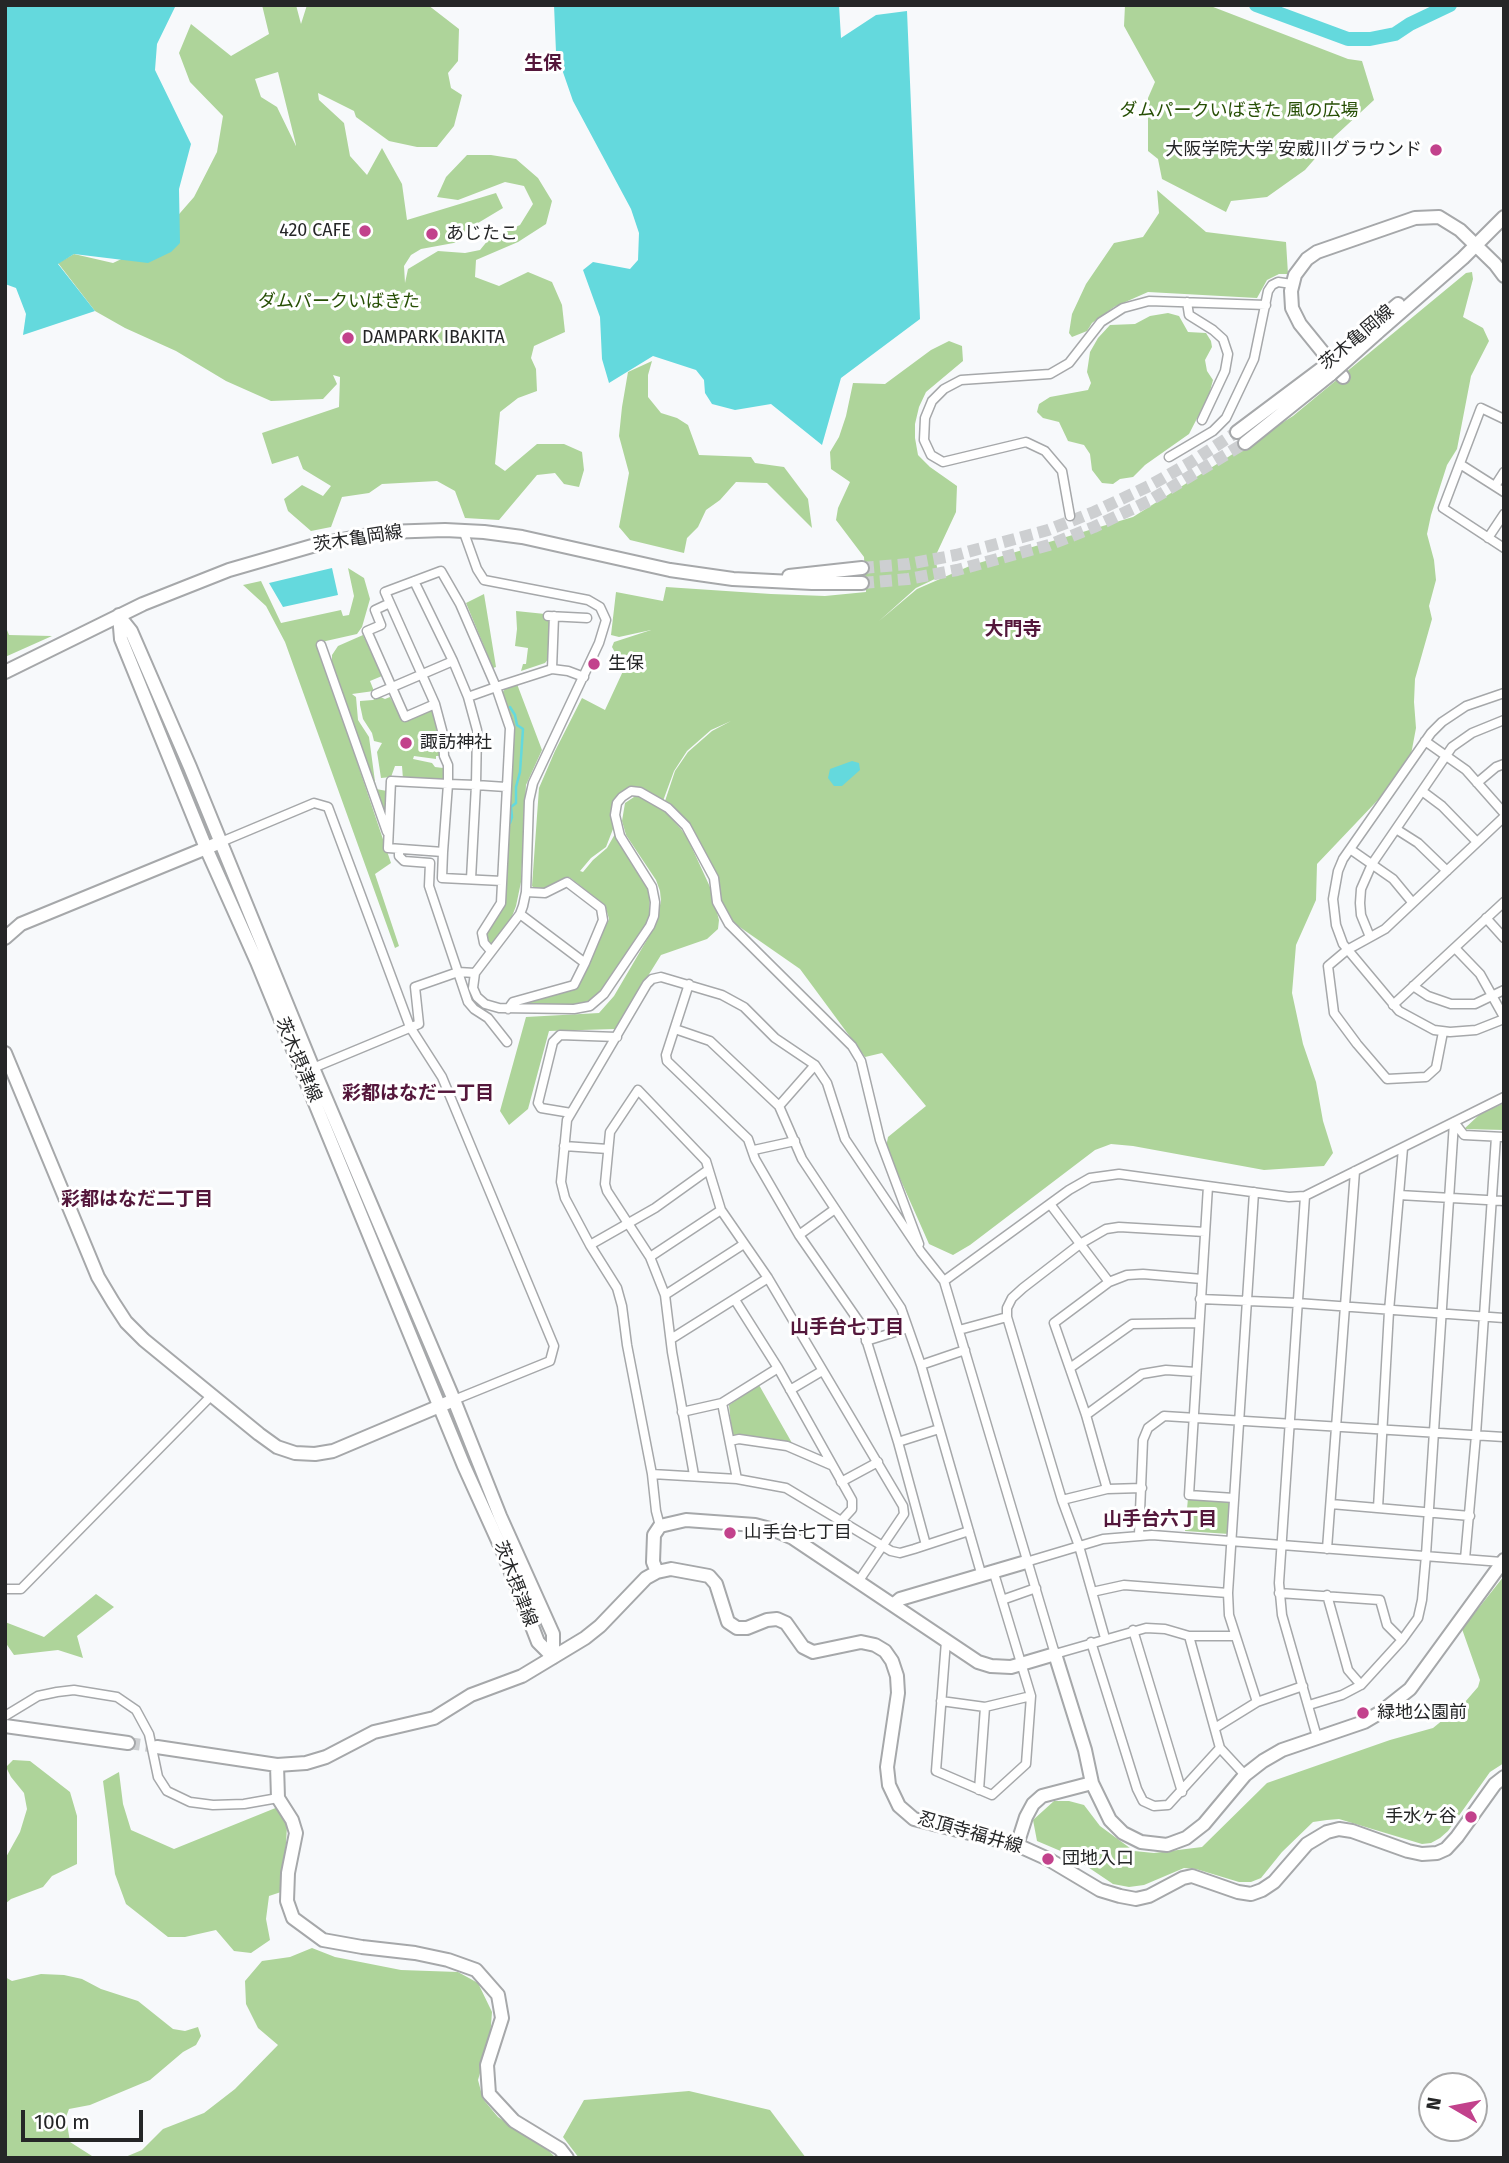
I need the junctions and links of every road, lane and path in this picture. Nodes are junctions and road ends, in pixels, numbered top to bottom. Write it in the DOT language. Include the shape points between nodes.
graph roads {
  1 [pos="1504,217"];
  2 [pos="1475,244"];
  3 [pos="1504,276"];
  4 [pos="1292,284"];
  5 [pos="1187,302"];
  6 [pos="1266,305"];
  7 [pos="1333,373"];
  8 [pos="1504,419"];
  9 [pos="1202,420"];
  10 [pos="1241,437"];
  11 [pos="1169,457"];
  12 [pos="1460,464"];
  13 [pos="1504,472"];
  14 [pos="1495,486"];
  15 [pos="1504,492"];
  16 [pos="1504,514"];
  17 [pos="1070,516"];
  18 [pos="463,530"];
  19 [pos="1488,538"];
  20 [pos="1504,548"];
  21 [pos="862,568"];
  22 [pos="811,578"];
  23 [pos="414,581"];
  24 [pos="862,583"];
  25 [pos="390,603"];
  26 [pos="119,615"];
  27 [pos="587,618"];
  28 [pos="321,649"];
  29 [pos="453,661"];
  30 [pos="552,669"];
  31 [pos="5,672"];
  32 [pos="422,674"];
  33 [pos="584,677"];
  34 [pos="392,686"];
  35 [pos="496,687"];
  36 [pos="1504,693"];
  37 [pos="376,694"];
  38 [pos="468,696"];
  39 [pos="435,704"];
  40 [pos="1504,720"];
  41 [pos="1425,741"];
  42 [pos="1446,756"];
  43 [pos="1504,764"];
  44 [pos="398,771"];
  45 [pos="398,781"];
  46 [pos="1477,783"];
  47 [pos="448,785"];
  48 [pos="476,785"];
  49 [pos="506,787"];
  50 [pos="1422,791"];
  51 [pos="1504,815"];
  52 [pos="1396,829"];
  53 [pos="388,835"];
  54 [pos="221,842"];
  55 [pos="1478,842"];
  56 [pos="206,848"];
  57 [pos="399,849"];
  58 [pos="1350,849"];
  59 [pos="443,852"];
  60 [pos="1372,864"];
  61 [pos="1447,871"];
  62 [pos="471,879"];
  63 [pos="502,881"];
  64 [pos="526,892"];
  65 [pos="1412,902"];
  66 [pos="1504,902"];
  67 [pos="520,914"];
  68 [pos="1486,918"];
  69 [pos="1370,937"];
  70 [pos="5,938"];
  71 [pos="1504,938"];
  72 [pos="1455,948"];
  73 [pos="1346,950"];
  74 [pos="491,951"];
  75 [pos="584,963"];
  76 [pos="458,972"];
  77 [pos="475,972"];
  78 [pos="689,984"];
  79 [pos="1413,986"];
  80 [pos="1504,990"];
  81 [pos="1493,996"];
  82 [pos="1393,1005"];
  83 [pos="508,1009"];
  84 [pos="1504,1018"];
  85 [pos="410,1027"];
  86 [pos="675,1029"];
  87 [pos="1443,1032"];
  88 [pos="617,1037"];
  89 [pos="507,1042"];
  90 [pos="5,1053"];
  91 [pos="815,1065"];
  92 [pos="313,1068"];
  93 [pos="1504,1097"];
  94 [pos="779,1106"];
  95 [pos="570,1112"];
  96 [pos="1454,1122"];
  97 [pos="1500,1137"];
  98 [pos="795,1140"];
  99 [pos="564,1146"];
  100 [pos="1403,1148"];
  101 [pos="608,1149"];
  102 [pos="754,1150"];
  103 [pos="708,1170"];
  104 [pos="1355,1171"];
  105 [pos="1208,1186"];
  106 [pos="1254,1192"];
  107 [pos="1399,1195"];
  108 [pos="1305,1196"];
  109 [pos="1448,1198"];
  110 [pos="1492,1200"];
  111 [pos="1504,1201"];
  112 [pos="1050,1204"];
  113 [pos="835,1209"];
  114 [pos="721,1210"];
  115 [pos="628,1224"];
  116 [pos="1205,1231"];
  117 [pos="799,1235"];
  118 [pos="744,1244"];
  119 [pos="1080,1244"];
  120 [pos="590,1245"];
  121 [pos="921,1252"];
  122 [pos="650,1257"];
  123 [pos="768,1278"];
  124 [pos="1202,1279"];
  125 [pos="944,1280"];
  126 [pos="1109,1282"];
  127 [pos="665,1295"];
  128 [pos="1200,1299"];
  129 [pos="735,1300"];
  130 [pos="1246,1301"];
  131 [pos="1297,1303"];
  132 [pos="1344,1308"];
  133 [pos="1390,1311"];
  134 [pos="1443,1315"];
  135 [pos="1007,1317"];
  136 [pos="1484,1317"];
  137 [pos="1504,1318"];
  138 [pos="1198,1323"];
  139 [pos="908,1328"];
  140 [pos="959,1330"];
  141 [pos="671,1339"];
  142 [pos="866,1341"];
  143 [pos="965,1350"];
  144 [pos="921,1365"];
  145 [pos="778,1368"];
  146 [pos="1070,1368"];
  147 [pos="822,1371"];
  148 [pos="1196,1372"];
  149 [pos="790,1390"];
  150 [pos="212,1395"];
  151 [pos="454,1400"];
  152 [pos="722,1403"];
  153 [pos="440,1406"];
  154 [pos="682,1412"];
  155 [pos="1086,1415"];
  156 [pos="1193,1418"];
  157 [pos="1239,1420"];
  158 [pos="1288,1424"];
  159 [pos="1336,1426"];
  160 [pos="939,1429"];
  161 [pos="1382,1429"];
  162 [pos="1434,1432"];
  163 [pos="1476,1435"];
  164 [pos="1504,1437"];
  165 [pos="730,1441"];
  166 [pos="898,1442"];
  167 [pos="878,1462"];
  168 [pos="832,1465"];
  169 [pos="652,1474"];
  170 [pos="694,1475"];
  171 [pos="737,1479"];
  172 [pos="841,1482"];
  173 [pos="1142,1488"];
  174 [pos="1107,1489"];
  175 [pos="1234,1498"];
  176 [pos="1062,1500"];
  177 [pos="1331,1504"];
  178 [pos="1378,1508"];
  179 [pos="1429,1513"];
  180 [pos="1470,1516"];
  181 [pos="842,1520"];
  182 [pos="660,1526"];
  183 [pos="969,1531"];
  184 [pos="1139,1535"];
  185 [pos="1231,1541"];
  186 [pos="926,1545"];
  187 [pos="882,1546"];
  188 [pos="1079,1546"];
  189 [pos="1280,1546"];
  190 [pos="1327,1549"];
  191 [pos="1426,1555"];
  192 [pos="1465,1559"];
  193 [pos="1503,1561"];
  194 [pos="1026,1562"];
  195 [pos="657,1572"];
  196 [pos="987,1572"];
  197 [pos="858,1582"];
  198 [pos="1036,1588"];
  199 [pos="5,1589"];
  200 [pos="1092,1592"];
  201 [pos="1228,1593"];
  202 [pos="1279,1593"];
  203 [pos="1327,1595"];
  204 [pos="1002,1600"];
  205 [pos="893,1605"];
  206 [pos="1133,1630"];
  207 [pos="1189,1636"];
  208 [pos="1234,1636"];
  209 [pos="1105,1637"];
  210 [pos="1402,1640"];
  211 [pos="946,1641"];
  212 [pos="1091,1643"];
  213 [pos="1055,1654"];
  214 [pos="553,1657"];
  215 [pos="1023,1664"];
  216 [pos="1362,1685"];
  217 [pos="1303,1686"];
  218 [pos="1031,1696"];
  219 [pos="941,1701"];
  220 [pos="1257,1702"];
  221 [pos="1309,1705"];
  222 [pos="985,1707"];
  223 [pos="5,1716"];
  224 [pos="5,1726"];
  225 [pos="1215,1728"];
  226 [pos="1317,1737"];
  227 [pos="128,1743"];
  228 [pos="156,1747"];
  229 [pos="1220,1748"];
  230 [pos="276,1765"];
  231 [pos="1245,1775"];
  232 [pos="1504,1777"];
  233 [pos="1092,1783"];
  234 [pos="979,1790"];
  235 [pos="1182,1792"];
  236 [pos="278,1797"];
  237 [pos="1017,1845"];
  238 [pos="567,2158"];
  1 -- 2 [label="main road, 茨木亀岡線"];
  2 -- 3 [label="main road"];
  2 -- 4 [label="main road" via="1439,217 1415,218 1307,259"];
  2 -- 7 [label="main road, 茨木亀岡線, bridge" via="1375,330"];
  4 -- 6 [label="street" via="1272,285"];
  4 -- 7 [label="main road" via="1295,317"];
  5 -- 6 [label="street"];
  5 -- 9 [label="street" via="1189,315 1223,340 1228,354"];
  5 -- 17 [label="street" via="1150,301 1123,307 1101,322 1069,363 1050,374 961,380 932,401 924,440 931,455 943,462 1026,442 1045,451 1062,471"];
  6 -- 11 [label="street" via="1254,359 1226,418"];
  7 -- 10 [label="main road, 茨木亀岡線"];
  8 -- 12 [label="street" via="1481,408"];
  12 -- 14 [label="street"];
  12 -- 19 [label="street" via="1443,508"];
  13 -- 14 [label="street"];
  14 -- 15 [label="street"];
  16 -- 19 [label="street"];
  18 -- 22 [label="main road, 茨木亀岡線" via="522,537 733,579"];
  18 -- 26 [label="main road, 茨木亀岡線" via="394,531 312,545 229,570"];
  18 -- 33 [label="street" via="484,580 588,600 600,607 605,627"];
  19 -- 20 [label="street"];
  21 -- 22 [label="main road, 茨木亀岡線"];
  22 -- 24 [label="main road, 茨木亀岡線"];
  23 -- 25 [label="street" via="385,592"];
  23 -- 29 [label="street"];
  23 -- 35 [label="street" via="441,571"];
  25 -- 32 [label="street"];
  25 -- 34 [label="street" via="374,610 381,625 367,631"];
  26 -- 31 [label="main road, 茨木亀岡線"];
  26 -- 54 [label="main road, 茨木摂津線" via="131,631"];
  26 -- 56 [label="main road, 茨木摂津線" via="121,639"];
  27 -- 30 [label="street" via="551,616"];
  28 -- 53 [label="street"];
  29 -- 32 [label="street"];
  29 -- 38 [label="street"];
  30 -- 33 [label="street"];
  30 -- 35 [label="street"];
  32 -- 34 [label="street"];
  32 -- 39 [label="street"];
  33 -- 64 [label="street" via="531,789"];
  34 -- 37 [label="street"];
  34 -- 39 [label="street" via="405,717"];
  35 -- 38 [label="street"];
  35 -- 49 [label="street" via="510,728"];
  36 -- 41 [label="street" via="1453,714"];
  38 -- 48 [label="street" via="477,730"];
  39 -- 47 [label="street"];
  40 -- 42 [label="street" via="1461,739"];
  41 -- 42 [label="street"];
  41 -- 58 [label="street"];
  42 -- 46 [label="street"];
  42 -- 50 [label="street"];
  43 -- 46 [label="street"];
  44 -- 45 [label="street"];
  45 -- 47 [label="street"];
  45 -- 53 [label="street" via="391,781"];
  46 -- 51 [label="street"];
  47 -- 48 [label="street"];
  47 -- 59 [label="street"];
  48 -- 49 [label="street"];
  48 -- 62 [label="street"];
  49 -- 63 [label="street"];
  50 -- 52 [label="street"];
  50 -- 55 [label="street"];
  51 -- 55 [label="street"];
  52 -- 60 [label="street"];
  52 -- 61 [label="street"];
  53 -- 57 [label="street" via="388,848"];
  54 -- 56 [label="main road"];
  54 -- 85 [label="street" via="314,803 328,807"];
  54 -- 92 [label="main road, 茨木摂津線"];
  55 -- 61 [label="street"];
  56 -- 70 [label="main road" via="21,924"];
  56 -- 153 [label="main road, 茨木摂津線"];
  57 -- 59 [label="street"];
  57 -- 76 [label="street" via="404,861 430,863 429,886"];
  58 -- 60 [label="street"];
  58 -- 73 [label="street" via="1338,871 1333,898 1336,925"];
  59 -- 62 [label="street" via="442,878"];
  60 -- 65 [label="street" via="1393,879"];
  60 -- 69 [label="street" via="1360,903"];
  61 -- 65 [label="street"];
  62 -- 63 [label="street"];
  63 -- 74 [label="street" via="501,906 482,933"];
  64 -- 67 [label="street"];
  64 -- 75 [label="street" via="545,893 567,882 601,908 603,920"];
  65 -- 69 [label="street"];
  66 -- 68 [label="street"];
  67 -- 74 [label="street"];
  67 -- 75 [label="street"];
  68 -- 71 [label="street"];
  68 -- 72 [label="street"];
  69 -- 73 [label="street"];
  72 -- 79 [label="street"];
  72 -- 81 [label="street"];
  73 -- 82 [label="street"];
  73 -- 87 [label="street" via="1328,966 1334,1013 1387,1079 1426,1077 1436,1069"];
  74 -- 77 [label="street"];
  75 -- 83 [label="street" via="574,985 513,1002"];
  76 -- 77 [label="street"];
  76 -- 85 [label="street" via="415,987 419,1024"];
  76 -- 89 [label="street" via="469,1004 488,1018"];
  77 -- 83 [label="street" via="473,988 481,1001"];
  78 -- 86 [label="street"];
  78 -- 88 [label="street" via="652,979"];
  78 -- 91 [label="street" via="744,1007 775,1038"];
  79 -- 81 [label="street" via="1451,1004 1475,1004"];
  79 -- 82 [label="street"];
  80 -- 81 [label="street"];
  81 -- 84 [label="street"];
  82 -- 87 [label="street" via="1406,1017"];
  83 -- 121 [label="street" via="575,1009 593,1004 604,994 650,926 655,907 652,887 620,836 617,803 631,791 668,808 687,826 714,878 718,905 729,924 838,1031 861,1060 880,1140"];
  84 -- 87 [label="street" via="1476,1030"];
  85 -- 92 [label="street"];
  85 -- 151 [label="street" via="442,1077 554,1346 550,1362"];
  86 -- 94 [label="street" via="710,1041"];
  86 -- 102 [label="street" via="667,1061"];
  88 -- 95 [label="street"];
  88 -- 95 [label="street" via="559,1035 554,1042 538,1103 541,1108"];
  90 -- 150 [label="main road" via="113,1303 144,1340"];
  91 -- 94 [label="street"];
  91 -- 121 [label="street" via="827,1083 845,1139"];
  92 -- 151 [label="main road, 茨木摂津線"];
  93 -- 96 [label="street"];
  94 -- 98 [label="street"];
  95 -- 99 [label="street"];
  96 -- 97 [label="street" via="1464,1135"];
  96 -- 100 [label="street"];
  96 -- 109 [label="street"];
  97 -- 110 [label="street"];
  98 -- 102 [label="street"];
  98 -- 113 [label="street"];
  99 -- 101 [label="street"];
  99 -- 120 [label="street" via="561,1182 565,1198"];
  100 -- 104 [label="street"];
  100 -- 107 [label="street"];
  101 -- 103 [label="street" via="610,1132 638,1090 706,1161"];
  101 -- 115 [label="street" via="606,1187"];
  102 -- 117 [label="street"];
  103 -- 114 [label="street"];
  103 -- 115 [label="street"];
  104 -- 108 [label="street"];
  104 -- 132 [label="street"];
  105 -- 106 [label="street"];
  105 -- 112 [label="street" via="1105,1175 1090,1178"];
  105 -- 116 [label="street"];
  106 -- 108 [label="street"];
  106 -- 130 [label="street"];
  107 -- 109 [label="street"];
  107 -- 133 [label="street"];
  108 -- 131 [label="street"];
  109 -- 110 [label="street"];
  109 -- 134 [label="street"];
  110 -- 111 [label="street"];
  110 -- 136 [label="street"];
  112 -- 119 [label="street"];
  112 -- 125 [label="street"];
  113 -- 117 [label="street"];
  113 -- 139 [label="street" via="901,1308"];
  114 -- 118 [label="street"];
  114 -- 122 [label="street"];
  115 -- 120 [label="street"];
  115 -- 122 [label="street"];
  116 -- 119 [label="street" via="1119,1227"];
  116 -- 124 [label="street"];
  117 -- 142 [label="street" via="856,1318"];
  118 -- 123 [label="street"];
  118 -- 127 [label="street"];
  119 -- 126 [label="street"];
  119 -- 135 [label="street" via="1012,1298"];
  120 -- 169 [label="street" via="617,1288 622,1306"];
  121 -- 125 [label="street"];
  122 -- 127 [label="street"];
  123 -- 129 [label="street"];
  123 -- 147 [label="street"];
  124 -- 126 [label="street" via="1143,1274"];
  124 -- 128 [label="street"];
  125 -- 140 [label="street"];
  126 -- 146 [label="street" via="1055,1323"];
  127 -- 141 [label="street"];
  128 -- 130 [label="street"];
  128 -- 138 [label="street"];
  129 -- 141 [label="street"];
  129 -- 145 [label="street"];
  130 -- 131 [label="street"];
  130 -- 157 [label="street"];
  131 -- 132 [label="street"];
  131 -- 158 [label="street"];
  132 -- 133 [label="street"];
  132 -- 159 [label="street"];
  133 -- 134 [label="street"];
  133 -- 161 [label="street"];
  134 -- 136 [label="street"];
  134 -- 162 [label="street"];
  135 -- 140 [label="street"];
  135 -- 176 [label="street"];
  136 -- 137 [label="street"];
  136 -- 163 [label="street"];
  138 -- 146 [label="street" via="1132,1324"];
  138 -- 148 [label="street"];
  139 -- 142 [label="street"];
  139 -- 144 [label="street"];
  140 -- 143 [label="street"];
  141 -- 154 [label="street"];
  142 -- 166 [label="street"];
  143 -- 144 [label="street"];
  143 -- 194 [label="street"];
  144 -- 160 [label="street"];
  145 -- 149 [label="street"];
  145 -- 152 [label="street"];
  146 -- 155 [label="street"];
  147 -- 149 [label="street"];
  147 -- 167 [label="street"];
  148 -- 155 [label="street" via="1142,1374"];
  148 -- 156 [label="street"];
  149 -- 168 [label="street"];
  150 -- 153 [label="main road" via="277,1447 315,1454 333,1451"];
  150 -- 199 [label="street" via="21,1589"];
  151 -- 153 [label="main road"];
  151 -- 214 [label="main road, 茨木摂津線" via="553,1634"];
  152 -- 154 [label="street"];
  152 -- 165 [label="street"];
  153 -- 214 [label="main road, 茨木摂津線" via="538,1642"];
  154 -- 170 [label="street"];
  155 -- 174 [label="street"];
  156 -- 157 [label="street"];
  156 -- 173 [label="street" via="1164,1416 1148,1428 1143,1440"];
  156 -- 175 [label="street" via="1189,1495"];
  157 -- 158 [label="street"];
  157 -- 175 [label="street"];
  158 -- 159 [label="street"];
  158 -- 189 [label="street"];
  159 -- 161 [label="street"];
  159 -- 177 [label="street"];
  160 -- 166 [label="street"];
  160 -- 183 [label="street"];
  161 -- 162 [label="street"];
  161 -- 178 [label="street"];
  162 -- 163 [label="street"];
  162 -- 179 [label="street"];
  163 -- 164 [label="street"];
  163 -- 180 [label="street"];
  165 -- 168 [label="street" via="787,1446"];
  165 -- 171 [label="street"];
  166 -- 186 [label="street"];
  167 -- 172 [label="street"];
  167 -- 187 [label="street" via="904,1514"];
  168 -- 172 [label="street"];
  169 -- 170 [label="street"];
  169 -- 182 [label="street"];
  170 -- 171 [label="street"];
  171 -- 181 [label="street" via="786,1488"];
  172 -- 181 [label="street" via="852,1500 852,1509"];
  173 -- 174 [label="street"];
  173 -- 184 [label="street"];
  174 -- 176 [label="street"];
  175 -- 185 [label="street"];
  176 -- 188 [label="street"];
  177 -- 178 [label="street"];
  177 -- 190 [label="street"];
  178 -- 179 [label="street"];
  179 -- 180 [label="street"];
  179 -- 191 [label="street"];
  180 -- 192 [label="street"];
  181 -- 187 [label="street"];
  182 -- 195 [label="main road" via="654,1535"];
  182 -- 197 [label="main road" via="686,1520 774,1530"];
  183 -- 186 [label="street"];
  183 -- 196 [label="street"];
  184 -- 185 [label="street"];
  184 -- 188 [label="street"];
  185 -- 189 [label="street"];
  185 -- 201 [label="street"];
  186 -- 187 [label="street" via="900,1553"];
  187 -- 197 [label="street"];
  188 -- 194 [label="street"];
  188 -- 200 [label="street"];
  189 -- 190 [label="street"];
  189 -- 202 [label="street"];
  190 -- 191 [label="street"];
  191 -- 192 [label="street"];
  191 -- 210 [label="street" via="1418,1618"];
  192 -- 193 [label="street"];
  193 -- 226 [label="main road" via="1410,1689 1364,1722"];
  194 -- 196 [label="main road"];
  194 -- 198 [label="street"];
  195 -- 214 [label="main road" via="600,1626"];
  195 -- 237 [label="main road, 忍頂寺福井線" via="671,1569 709,1576 728,1622 737,1628 777,1619 813,1652 861,1642 885,1651 897,1676 887,1767 899,1806 914,1819"];
  196 -- 204 [label="street"];
  196 -- 205 [label="main road"];
  197 -- 205 [label="main road"];
  198 -- 204 [label="street"];
  198 -- 213 [label="street"];
  200 -- 201 [label="street" via="1124,1585"];
  200 -- 209 [label="street"];
  201 -- 208 [label="street"];
  202 -- 203 [label="street"];
  202 -- 217 [label="street"];
  203 -- 210 [label="street" via="1380,1600 1387,1625"];
  203 -- 216 [label="street" via="1348,1670"];
  204 -- 215 [label="street"];
  205 -- 211 [label="main road"];
  206 -- 207 [label="street" via="1165,1629"];
  206 -- 209 [label="street"];
  206 -- 235 [label="street"];
  207 -- 208 [label="street"];
  207 -- 225 [label="street"];
  208 -- 220 [label="street"];
  209 -- 212 [label="street"];
  210 -- 216 [label="street"];
  211 -- 215 [label="main road" via="991,1666"];
  211 -- 219 [label="street"];
  212 -- 213 [label="street"];
  212 -- 235 [label="street" via="1143,1801 1168,1805"];
  213 -- 215 [label="main road"];
  213 -- 233 [label="main road"];
  214 -- 230 [label="main road" via="522,1676 471,1695 434,1718 374,1732 306,1763"];
  215 -- 218 [label="street"];
  216 -- 221 [label="street"];
  217 -- 220 [label="street"];
  217 -- 221 [label="street"];
  218 -- 222 [label="street"];
  218 -- 234 [label="street" via="1024,1766 994,1794"];
  219 -- 222 [label="street"];
  219 -- 234 [label="street" via="936,1771"];
  220 -- 225 [label="street"];
  221 -- 226 [label="street"];
  222 -- 234 [label="street"];
  223 -- 236 [label="street" via="38,1696 57,1692 117,1697 136,1710 149,1734 158,1777 167,1791 190,1802 213,1805"];
  224 -- 227 [label="main road"];
  225 -- 229 [label="street"];
  226 -- 231 [label="main road" via="1282,1750"];
  228 -- 230 [label="main road"];
  229 -- 231 [label="street"];
  229 -- 235 [label="street"];
  230 -- 236 [label="main road"];
  231 -- 233 [label="main road" via="1204,1824 1186,1838 1167,1844 1141,1842 1123,1833 1110,1820"];
  232 -- 237 [label="main road, 忍頂寺福井線" via="1446,1849 1422,1854 1339,1829 1315,1838 1274,1882 1251,1894 1192,1877 1149,1896 1120,1896"];
  233 -- 237 [label="main road" via="1042,1796 1026,1817"];
  236 -- 238 [label="main road" via="296,1833 287,1901 293,1918 323,1940 415,1953 475,1969 498,1996 502,2018 487,2064 489,2094 514,2121"];
}
